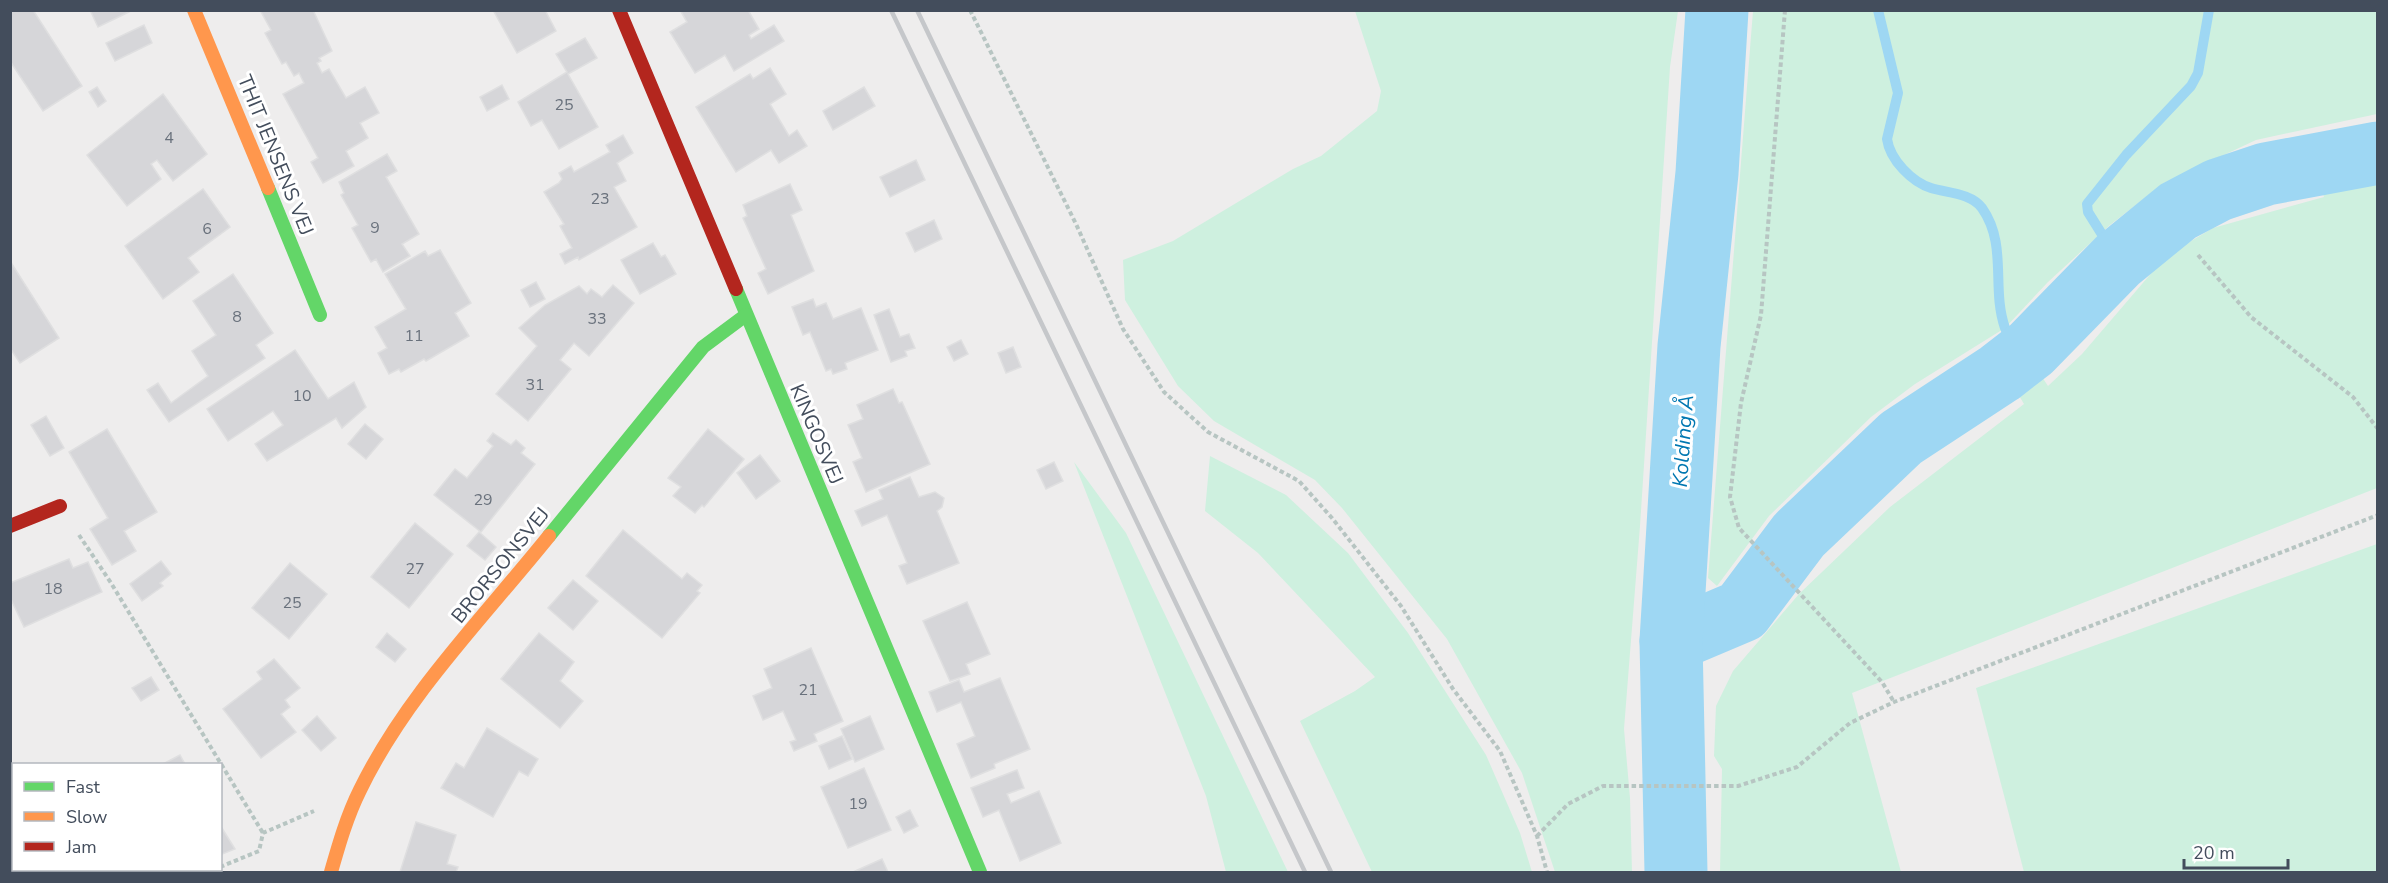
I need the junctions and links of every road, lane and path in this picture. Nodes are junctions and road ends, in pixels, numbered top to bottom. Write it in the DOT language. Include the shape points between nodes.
graph roads {
  1 [pos="194,10"];
  2 [pos="619,10"];
  3 [pos="970,10"];
  4 [pos="1785,10"];
  5 [pos="2198,255"];
  6 [pos="320,315"];
  7 [pos="746,315"];
  8 [pos="2378,429"];
  9 [pos="60,506"];
  10 [pos="2378,515"];
  11 [pos="10,526"];
  12 [pos="1894,702"];
  13 [pos="220,763"];
  14 [pos="222,767"];
  15 [pos="356,794"];
  16 [pos="262,833"];
  17 [pos="1537,836"];
  18 [pos="222,866"];
  19 [pos="331,873"];
  20 [pos="980,873"];
  21 [pos="1547,873"];
  1 -- 6 [label="street, THIT JENSENS VEJ"];
  2 -- 7 [label="street, KINGOSVEJ"];
  3 -- 17 [label="path" via="1076,224 1123,329 1164,392 1208,432 1299,481 1332,518 1401,606 1454,689 1500,751"];
  4 -- 12 [label="path" via="1761,315 1741,403 1730,497 1739,528 1882,682"];
  5 -- 8 [label="path" via="2251,317 2354,397"];
  7 -- 15 [label="street, BRORSONSVEJ" via="703,347 416,699"];
  7 -- 20 [label="street, KINGOSVEJ"];
  9 -- 11 [label="street"];
  9 -- 13 [label="path"];
  10 -- 12 [label="path"];
  12 -- 17 [label="path" via="1850,723 1797,767 1738,786 1603,786 1568,804"];
  14 -- 16 [label="path"];
  15 -- 16 [label="path"];
  15 -- 19 [label="street, BRORSONSVEJ"];
  16 -- 18 [label="path" via="259,851"];
  17 -- 21 [label="path"];
}
